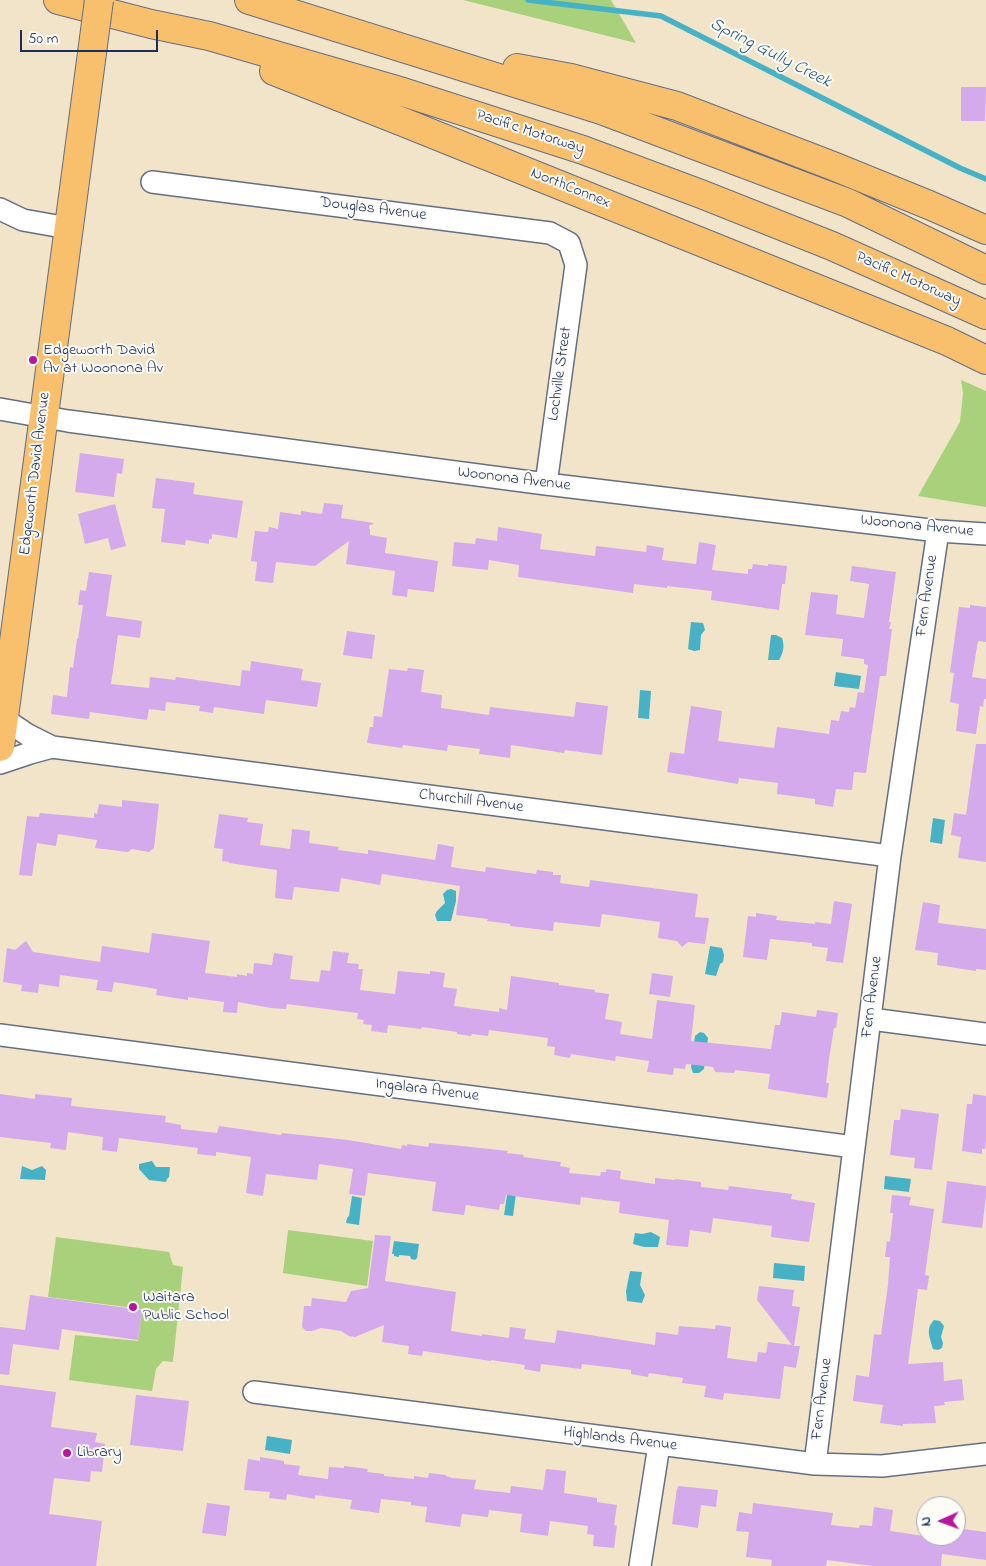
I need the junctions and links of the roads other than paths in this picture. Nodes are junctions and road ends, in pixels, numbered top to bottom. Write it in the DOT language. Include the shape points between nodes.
graph roads {
  1 [pos="58,0"];
  2 [pos="100,0"];
  3 [pos="249,0"];
  4 [pos="151,24"];
  5 [pos="385,42"];
  6 [pos="152,182"];
  7 [pos="0,209"];
  8 [pos="68,228"];
  9 [pos="986,230"];
  10 [pos="576,265"];
  11 [pos="986,270"];
  12 [pos="986,315"];
  13 [pos="986,360"];
  14 [pos="0,409"];
  15 [pos="44,417"];
  16 [pos="546,484"];
  17 [pos="938,531"];
  18 [pos="986,534"];
  19 [pos="4,719"];
  20 [pos="0,747"];
  21 [pos="52,747"];
  22 [pos="0,763"];
  23 [pos="890,856"];
  24 [pos="871,1019"];
  25 [pos="986,1034"];
  26 [pos="0,1035"];
  27 [pos="854,1147"];
  28 [pos="254,1392"];
  29 [pos="658,1445"];
  30 [pos="986,1454"];
  31 [pos="815,1464"];
  32 [pos="640,1566"];
  1 -- 4 [label="main road, Pacific Motorway"];
  2 -- 8 [label="main road, Edgeworth David Avenue, bridge"];
  3 -- 5 [label="main road"];
  4 -- 12 [label="main road, Pacific Motorway" via="209,36 403,92 583,150 832,246"];
  4 -- 13 [label="main road, NorthConnex" via="504,162 947,341"];
  5 -- 9 [label="main road" via="572,78 677,106"];
  5 -- 11 [label="main road" via="601,110 848,203"];
  6 -- 10 [label="street, Douglas Avenue" via="550,233 569,243"];
  7 -- 8 [label="street" via="23,220"];
  8 -- 15 [label="main road, Edgeworth David Avenue"];
  10 -- 16 [label="street, Lochville Street"];
  14 -- 15 [label="street, Woonona Avenue"];
  15 -- 16 [label="street, Woonona Avenue"];
  15 -- 19 [label="main road, Edgeworth David Avenue"];
  16 -- 17 [label="street, Woonona Avenue"];
  17 -- 18 [label="street, Woonona Avenue"];
  17 -- 23 [label="street, Fern Avenue"];
  19 -- 20 [label="main road, Edgeworth David Avenue"];
  19 -- 21 [label="street, Churchill Avenue"];
  21 -- 22 [label="street, Churchill Avenue"];
  21 -- 23 [label="street, Churchill Avenue"];
  23 -- 24 [label="street, Fern Avenue"];
  24 -- 25 [label="street"];
  24 -- 27 [label="street, Fern Avenue"];
  26 -- 27 [label="street, Ingalara Avenue"];
  27 -- 31 [label="street, Fern Avenue"];
  28 -- 29 [label="street, Highlands Avenue"];
  29 -- 31 [label="street, Highlands Avenue"];
  29 -- 32 [label="street"];
  30 -- 31 [label="street, Highlands Avenue" via="882,1466"];
}
